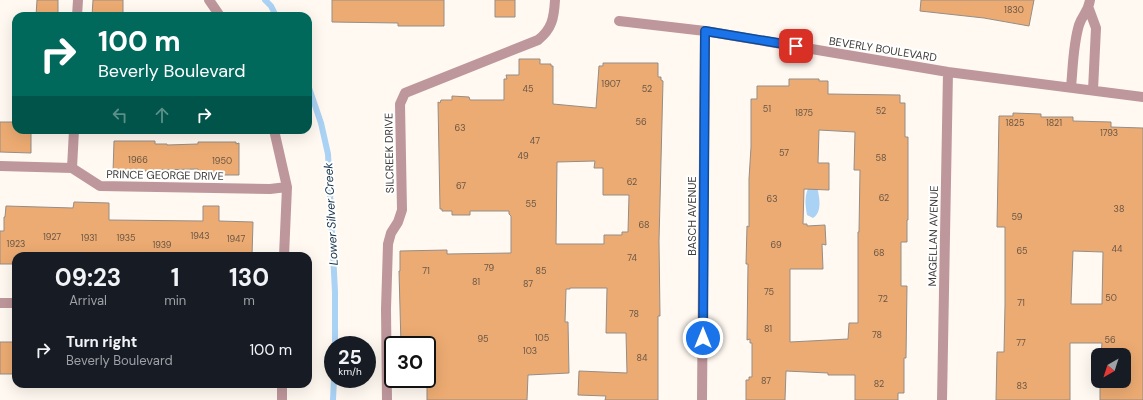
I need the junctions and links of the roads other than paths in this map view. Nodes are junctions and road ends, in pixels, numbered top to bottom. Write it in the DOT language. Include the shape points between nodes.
graph roads {
  1 [pos="78,0"];
  2 [pos="209,0"];
  3 [pos="555,0"];
  4 [pos="1090,4"];
  5 [pos="77,12"];
  6 [pos="217,12"];
  7 [pos="619,20"];
  8 [pos="705,31"];
  9 [pos="948,72"];
  10 [pos="1071,87"];
  11 [pos="1093,90"];
  12 [pos="1143,96"];
  13 [pos="74,134"];
  14 [pos="275,134"];
  15 [pos="0,166"];
  16 [pos="72,168"];
  17 [pos="286,187"];
  18 [pos="284,252"];
  19 [pos="0,303"];
  20 [pos="12,303"];
  21 [pos="282,388"];
  22 [pos="282,400"];
  23 [pos="388,400"];
  24 [pos="702,400"];
  25 [pos="942,400"];
  1 -- 5 [label="street"];
  2 -- 6 [label="street"];
  3 -- 23 [label="street, SILCREEK DRIVE" via="552,24 546,34 538,40 405,93 400,104 402,210 388,244"];
  4 -- 10 [label="street" via="1079,24"];
  4 -- 11 [label="street" via="1096,28"];
  7 -- 8 [label="street, BEVERLY BOULEVARD"];
  8 -- 9 [label="street, BEVERLY BOULEVARD"];
  8 -- 24 [label="street, BASCH AVENUE"];
  9 -- 10 [label="street, BEVERLY BOULEVARD"];
  9 -- 25 [label="street, MAGELLAN AVENUE"];
  10 -- 11 [label="street, BEVERLY BOULEVARD"];
  11 -- 12 [label="street, BEVERLY BOULEVARD"];
  13 -- 16 [label="street"];
  14 -- 17 [label="street"];
  15 -- 16 [label="street"];
  16 -- 17 [label="street, PRINCE GEORGE DRIVE" via="100,186 270,189"];
  17 -- 18 [label="street"];
  19 -- 20 [label="street"];
  21 -- 22 [label="street"];
}
